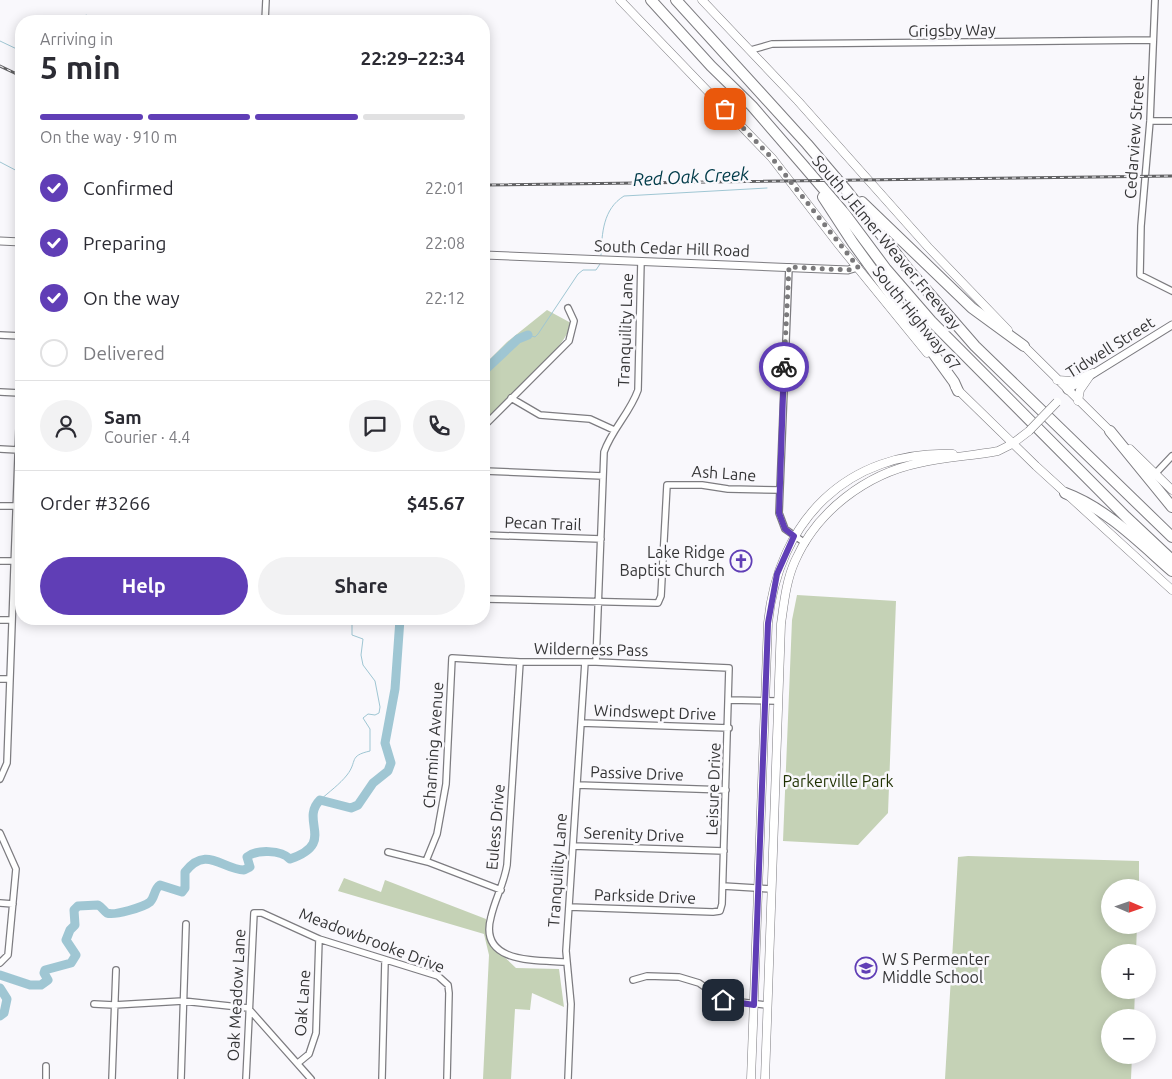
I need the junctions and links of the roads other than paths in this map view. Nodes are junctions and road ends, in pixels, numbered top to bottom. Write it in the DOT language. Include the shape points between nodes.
graph roads {
  1 [pos="266,0"];
  2 [pos="620,0"];
  3 [pos="651,0"];
  4 [pos="676,0"];
  5 [pos="702,0"];
  6 [pos="1154,0"];
  7 [pos="265,15"];
  8 [pos="1153,40"];
  9 [pos="752,50"];
  10 [pos="1150,121"];
  11 [pos="1172,121"];
  12 [pos="803,165"];
  13 [pos="847,191"];
  14 [pos="0,241"];
  15 [pos="15,242"];
  16 [pos="490,255"];
  17 [pos="641,261"];
  18 [pos="789,267"];
  19 [pos="858,267"];
  20 [pos="1172,291"];
  21 [pos="568,308"];
  22 [pos="1172,325"];
  23 [pos="0,335"];
  24 [pos="15,336"];
  25 [pos="1024,346"];
  26 [pos="1093,373"];
  27 [pos="1056,380"];
  28 [pos="1067,390"];
  29 [pos="958,391"];
  30 [pos="0,392"];
  31 [pos="15,393"];
  32 [pos="511,398"];
  33 [pos="1078,401"];
  34 [pos="490,420"];
  35 [pos="614,430"];
  36 [pos="1110,431"];
  37 [pos="1012,444"];
  38 [pos="0,449"];
  39 [pos="15,450"];
  40 [pos="967,455"];
  41 [pos="1172,456"];
  42 [pos="490,471"];
  43 [pos="1155,474"];
  44 [pos="603,476"];
  45 [pos="779,490"];
  46 [pos="1172,490"];
  47 [pos="1065,493"];
  48 [pos="0,506"];
  49 [pos="15,506"];
  50 [pos="1172,507"];
  51 [pos="490,535"];
  52 [pos="794,536"];
  53 [pos="1172,537"];
  54 [pos="601,539"];
  55 [pos="805,543"];
  56 [pos="1172,560"];
  57 [pos="0,561"];
  58 [pos="12,562"];
  59 [pos="1172,572"];
  60 [pos="1172,590"];
  61 [pos="490,599"];
  62 [pos="598,602"];
  63 [pos="0,620"];
  64 [pos="10,620"];
  65 [pos="768,623"];
  66 [pos="780,624"];
  67 [pos="452,658"];
  68 [pos="520,662"];
  69 [pos="584,662"];
  70 [pos="596,662"];
  71 [pos="729,668"];
  72 [pos="0,679"];
  73 [pos="10,679"];
  74 [pos="730,700"];
  75 [pos="766,701"];
  76 [pos="778,701"];
  77 [pos="581,723"];
  78 [pos="729,728"];
  79 [pos="0,779"];
  80 [pos="577,785"];
  81 [pos="726,790"];
  82 [pos="761,817"];
  83 [pos="0,834"];
  84 [pos="573,846"];
  85 [pos="388,852"];
  86 [pos="724,852"];
  87 [pos="773,860"];
  88 [pos="426,861"];
  89 [pos="723,886"];
  90 [pos="758,889"];
  91 [pos="501,890"];
  92 [pos="772,890"];
  93 [pos="0,903"];
  94 [pos="13,904"];
  95 [pos="569,907"];
  96 [pos="720,911"];
  97 [pos="254,913"];
  98 [pos="186,924"];
  99 [pos="757,925"];
  100 [pos="319,939"];
  101 [pos="385,961"];
  102 [pos="566,962"];
  103 [pos="0,963"];
  104 [pos="116,970"];
  105 [pos="768,973"];
  106 [pos="633,980"];
  107 [pos="183,1001"];
  108 [pos="94,1004"];
  109 [pos="768,1004"];
  110 [pos="114,1005"];
  111 [pos="754,1005"];
  112 [pos="248,1008"];
  113 [pos="298,1063"];
  114 [pos="46,1066"];
  115 [pos="46,1079"];
  116 [pos="112,1079"];
  117 [pos="181,1079"];
  118 [pos="246,1079"];
  119 [pos="311,1079"];
  120 [pos="382,1079"];
  121 [pos="446,1079"];
  122 [pos="568,1079"];
  123 [pos="751,1079"];
  124 [pos="765,1079"];
  1 -- 7 [label="street"];
  2 -- 19 [label="main road, South Highway 67" via="772,158"];
  3 -- 12 [label="highway, South J Elmer Weaver Freeway"];
  4 -- 13 [label="highway, South J Elmer Weaver Freeway"];
  5 -- 9 [label="main road"];
  6 -- 8 [label="street, Cedarview Street"];
  8 -- 9 [label="street, Grigsby Way" via="772,44"];
  8 -- 10 [label="street, Cedarview Street"];
  9 -- 25 [label="main road" via="910,228"];
  10 -- 11 [label="street"];
  10 -- 20 [label="street, Cedarview Street" via="1140,275"];
  12 -- 29 [label="highway" via="853,243"];
  12 -- 56 [label="highway, South J Elmer Weaver Freeway" via="930,321"];
  13 -- 25 [label="highway" via="972,308"];
  13 -- 53 [label="highway, South J Elmer Weaver Freeway" via="908,269 975,346"];
  14 -- 15 [label="street"];
  16 -- 17 [label="street, South Cedar Hill Road"];
  17 -- 18 [label="street, South Cedar Hill Road"];
  17 -- 35 [label="street, Tranquility Lane" via="638,390 633,405"];
  18 -- 19 [label="street, South Cedar Hill Road" via="848,270"];
  18 -- 45 [label="street"];
  19 -- 29 [label="main road, South Highway 67"];
  21 -- 32 [label="street" via="574,321 569,341"];
  22 -- 26 [label="street, Tidwell Street"];
  23 -- 24 [label="street"];
  25 -- 27 [label="main road"];
  26 -- 27 [label="main road" via="1073,381"];
  26 -- 28 [label="street, Tidwell Street"];
  26 -- 33 [label="main road" via="1083,384"];
  27 -- 28 [label="main road"];
  28 -- 33 [label="main road"];
  28 -- 37 [label="main road, Tidwell Street, bridge" via="1029,431"];
  29 -- 37 [label="main road, South Highway 67"];
  30 -- 31 [label="street"];
  32 -- 34 [label="street"];
  32 -- 35 [label="street" via="540,415 590,419"];
  33 -- 36 [label="main road"];
  35 -- 44 [label="street, Tranquility Lane" via="604,452"];
  36 -- 43 [label="main road"];
  36 -- 50 [label="highway"];
  37 -- 40 [label="main road, Tidwell Street" via="998,450"];
  37 -- 47 [label="main road, South Highway 67"];
  38 -- 39 [label="street"];
  40 -- 52 [label="main road, Tidwell Street" via="934,453 909,456 867,470 822,500"];
  40 -- 55 [label="main road, Tidwell Street" via="904,467 863,485 825,516"];
  41 -- 43 [label="street"];
  42 -- 44 [label="street"];
  43 -- 46 [label="main road"];
  44 -- 54 [label="street, Tranquility Lane"];
  45 -- 52 [label="street" via="781,522"];
  45 -- 62 [label="street, Ash Lane" via="666,485 661,596 658,603"];
  47 -- 59 [label="highway" via="1107,517"];
  47 -- 60 [label="main road, South Highway 67"];
  48 -- 49 [label="street"];
  49 -- 58 [label="street"];
  51 -- 54 [label="street, Pecan Trail"];
  52 -- 55 [label="street"];
  52 -- 65 [label="main road, Tidwell Street" via="777,574"];
  54 -- 62 [label="street, Tranquility Lane"];
  55 -- 66 [label="main road, Tidwell Street" via="790,574"];
  57 -- 58 [label="street"];
  58 -- 64 [label="street"];
  61 -- 62 [label="street"];
  62 -- 70 [label="street, Tranquility Lane"];
  63 -- 64 [label="street"];
  64 -- 73 [label="street"];
  65 -- 66 [label="main road"];
  65 -- 75 [label="main road, Tidwell Street"];
  66 -- 76 [label="main road, Tidwell Street"];
  67 -- 68 [label="street, Wilderness Pass"];
  67 -- 88 [label="street, Charming Avenue" via="446,784 437,834"];
  68 -- 69 [label="street, Wilderness Pass"];
  68 -- 91 [label="street, Euless Drive" via="507,866"];
  69 -- 70 [label="street, Wilderness Pass"];
  69 -- 77 [label="street, Tranquility Lane"];
  70 -- 71 [label="street, Wilderness Pass"];
  71 -- 74 [label="street, Leisure Drive"];
  72 -- 73 [label="street"];
  73 -- 79 [label="street" via="6,763"];
  74 -- 75 [label="street"];
  74 -- 78 [label="street, Leisure Drive"];
  75 -- 76 [label="street"];
  75 -- 82 [label="main road, Tidwell Street"];
  76 -- 87 [label="main road, Tidwell Street"];
  77 -- 78 [label="street, Windswept Drive"];
  77 -- 80 [label="street, Tranquility Lane"];
  78 -- 81 [label="street, Leisure Drive"];
  80 -- 81 [label="street, Passive Drive"];
  80 -- 84 [label="street, Tranquility Lane"];
  81 -- 86 [label="street, Leisure Drive"];
  82 -- 87 [label="main road" via="764,852 766,859"];
  82 -- 90 [label="main road"];
  83 -- 94 [label="street" via="16,869"];
  84 -- 86 [label="street, Serenity Drive"];
  84 -- 95 [label="street, Tranquility Lane"];
  85 -- 88 [label="street"];
  86 -- 89 [label="street, Leisure Drive"];
  87 -- 92 [label="main road, Tidwell Street"];
  88 -- 91 [label="street"];
  89 -- 90 [label="street"];
  89 -- 96 [label="street, Leisure Drive"];
  90 -- 92 [label="street"];
  90 -- 99 [label="main road"];
  91 -- 102 [label="street, Euless Drive" via="489,926 498,948 513,959"];
  92 -- 105 [label="main road, Tidwell Street"];
  93 -- 94 [label="street"];
  94 -- 103 [label="street" via="8,955"];
  95 -- 96 [label="street, Parkside Drive"];
  95 -- 102 [label="street, Tranquility Lane"];
  97 -- 100 [label="street, Meadowbrooke Drive" via="270,914"];
  97 -- 112 [label="street, Oak Meadow Lane"];
  98 -- 107 [label="street"];
  99 -- 105 [label="main road" via="759,962 762,970"];
  99 -- 111 [label="main road"];
  100 -- 101 [label="street, Meadowbrooke Drive"];
  100 -- 113 [label="street, Oak Lane" via="316,1033 309,1054"];
  101 -- 120 [label="street"];
  101 -- 121 [label="street, Meadowbrooke Drive" via="438,976 448,985"];
  102 -- 122 [label="street, Tranquility Lane" via="571,1004"];
  104 -- 110 [label="street"];
  105 -- 109 [label="main road, Tidwell Street"];
  106 -- 111 [label="street" via="647,976 679,977 699,983 723,1000"];
  107 -- 110 [label="street"];
  107 -- 112 [label="street"];
  107 -- 117 [label="street"];
  108 -- 110 [label="street"];
  109 -- 111 [label="street"];
  109 -- 124 [label="main road, Tidwell Street"];
  110 -- 116 [label="street"];
  111 -- 123 [label="main road"];
  112 -- 113 [label="street"];
  112 -- 118 [label="street, Oak Meadow Lane"];
  113 -- 119 [label="street"];
  114 -- 115 [label="street"];
}
